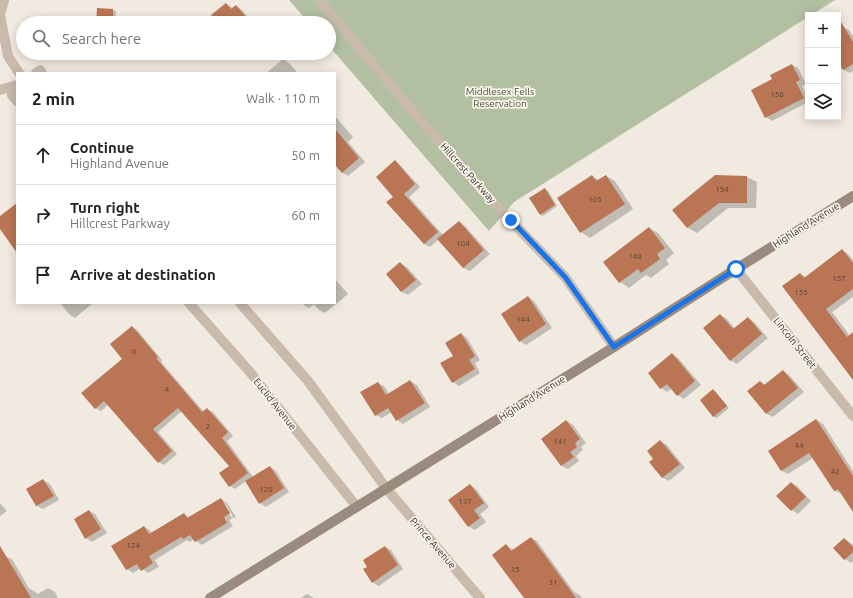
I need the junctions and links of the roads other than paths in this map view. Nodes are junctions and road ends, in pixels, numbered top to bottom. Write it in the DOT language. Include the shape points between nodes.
graph roads {
  1 [pos="4,0"];
  2 [pos="319,0"];
  3 [pos="333,16"];
  4 [pos="336,20"];
  5 [pos="18,72"];
  6 [pos="16,85"];
  7 [pos="0,90"];
  8 [pos="16,91"];
  9 [pos="16,100"];
  10 [pos="853,196"];
  11 [pos="736,269"];
  12 [pos="190,304"];
  13 [pos="241,304"];
  14 [pos="614,347"];
  15 [pos="853,416"];
  16 [pos="386,488"];
  17 [pos="357,508"];
  18 [pos="210,598"];
  19 [pos="480,598"];
  1 -- 5 [label="street" via="0,16 8,56"];
  2 -- 3 [label="street, Hillcrest Parkway"];
  4 -- 14 [label="street, Hillcrest Parkway" via="488,197 565,277"];
  6 -- 7 [label="street"];
  8 -- 9 [label="street" via="12,95"];
  10 -- 11 [label="main road, Highland Avenue"];
  11 -- 14 [label="main road, Highland Avenue"];
  11 -- 15 [label="street, Lincoln Street"];
  12 -- 17 [label="street, Euclid Avenue" via="249,371"];
  13 -- 16 [label="street" via="308,381"];
  14 -- 16 [label="main road, Highland Avenue"];
  16 -- 17 [label="main road, Highland Avenue"];
  16 -- 19 [label="street, Prince Avenue"];
  17 -- 18 [label="main road, Highland Avenue"];
}
